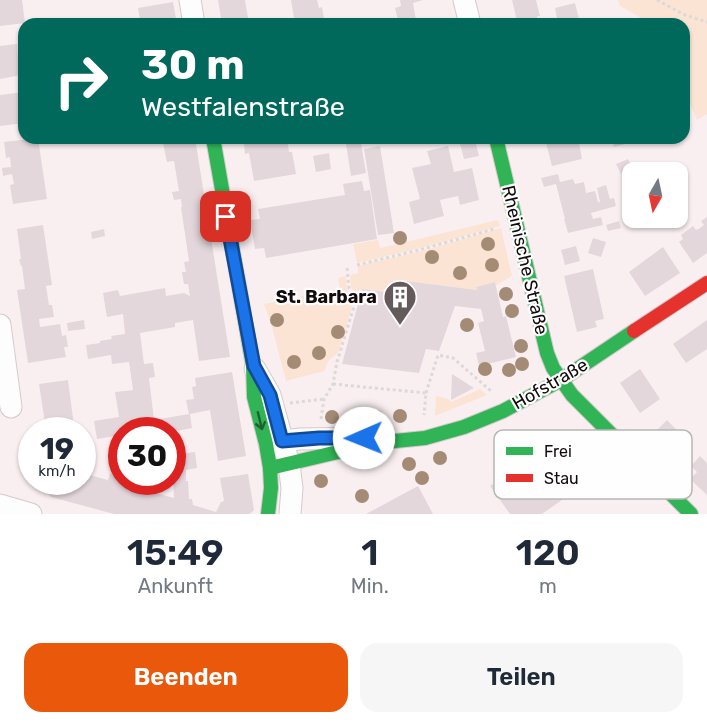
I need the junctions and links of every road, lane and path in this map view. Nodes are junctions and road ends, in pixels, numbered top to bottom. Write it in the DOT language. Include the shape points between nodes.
graph roads {
  1 [pos="190,0"];
  2 [pos="464,0"];
  3 [pos="657,0"];
  4 [pos="193,18"];
  5 [pos="468,18"];
  6 [pos="707,22"];
  7 [pos="214,144"];
  8 [pos="497,144"];
  9 [pos="516,222"];
  10 [pos="357,265"];
  11 [pos="347,267"];
  12 [pos="707,283"];
  13 [pos="0,325"];
  14 [pos="254,366"];
  15 [pos="561,380"];
  16 [pos="333,384"];
  17 [pos="426,393"];
  18 [pos="494,393"];
  19 [pos="324,399"];
  20 [pos="286,404"];
  21 [pos="11,407"];
  22 [pos="321,421"];
  23 [pos="607,430"];
  24 [pos="425,438"];
  25 [pos="274,442"];
  26 [pos="375,443"];
  27 [pos="280,466"];
  28 [pos="676,499"];
  29 [pos="0,505"];
  30 [pos="31,514"];
  31 [pos="268,514"];
  32 [pos="290,514"];
  33 [pos="691,514"];
  1 -- 4 [label="street"];
  2 -- 5 [label="street"];
  3 -- 6 [label="path"];
  7 -- 14 [label="street"];
  8 -- 9 [label="street, Rheinische Straße"];
  9 -- 10 [label="path"];
  9 -- 15 [label="street, Rheinische Straße" via="547,353"];
  11 -- 16 [label="path" via="356,300"];
  12 -- 15 [label="street, Hofstraße"];
  13 -- 21 [label="street"];
  14 -- 25 [label="street" via="270,395"];
  15 -- 23 [label="street, Rheinische Straße"];
  15 -- 24 [label="street, Hofstraße" via="503,411"];
  16 -- 17 [label="path"];
  16 -- 19 [label="path"];
  17 -- 18 [label="path" via="438,355 453,358"];
  17 -- 24 [label="path"];
  19 -- 20 [label="path"];
  19 -- 22 [label="path"];
  24 -- 26 [label="street, Hofstraße"];
  25 -- 26 [label="street, Hofstraße" via="364,438"];
  25 -- 27 [label="street"];
  26 -- 27 [label="street, Hofstraße" via="366,449"];
  27 -- 31 [label="street" via="271,488"];
  27 -- 32 [label="street" via="292,488"];
  28 -- 33 [label="street, Rheinische Straße"];
  29 -- 30 [label="street"];
}
